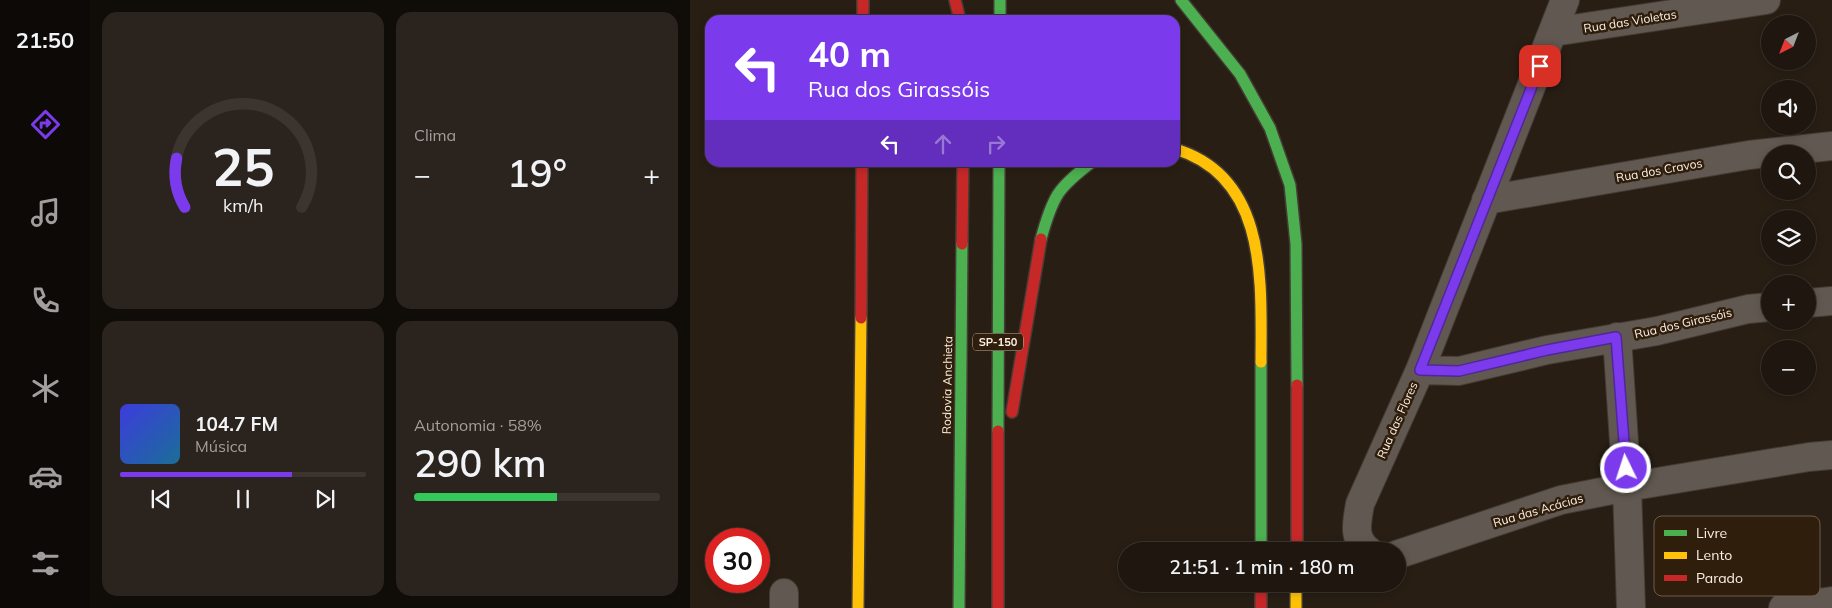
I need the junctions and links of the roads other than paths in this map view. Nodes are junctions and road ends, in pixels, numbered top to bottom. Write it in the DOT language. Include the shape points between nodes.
graph roads {
  1 [pos="863,0"];
  2 [pos="955,0"];
  3 [pos="964,0"];
  4 [pos="1000,0"];
  5 [pos="1181,0"];
  6 [pos="1565,0"];
  7 [pos="1766,0"];
  8 [pos="863,15"];
  9 [pos="959,15"];
  10 [pos="964,15"];
  11 [pos="1000,15"];
  12 [pos="1553,32"];
  13 [pos="1832,146"];
  14 [pos="1180,151"];
  15 [pos="862,167"];
  16 [pos="963,167"];
  17 [pos="999,167"];
  18 [pos="1086,167"];
  19 [pos="1486,200"];
  20 [pos="1832,301"];
  21 [pos="1816,302"];
  22 [pos="1761,307"];
  23 [pos="1616,337"];
  24 [pos="1420,370"];
  25 [pos="1832,455"];
  26 [pos="1627,487"];
  27 [pos="998,517"];
  28 [pos="1261,542"];
  29 [pos="1297,542"];
  30 [pos="1361,542"];
  31 [pos="1406,552"];
  32 [pos="1261,592"];
  33 [pos="1296,592"];
  34 [pos="1832,601"];
  35 [pos="858,608"];
  36 [pos="958,608"];
  37 [pos="998,608"];
  38 [pos="1261,608"];
  39 [pos="1296,608"];
  40 [pos="1631,608"];
  41 [pos="1783,608"];
  1 -- 8 [label="main road"];
  2 -- 9 [label="main road"];
  3 -- 10 [label="main road"];
  4 -- 11 [label="main road"];
  5 -- 29 [label="main road" via="1240,74 1270,128 1290,185 1296,244"];
  6 -- 12 [label="street, Rua das Flores"];
  7 -- 12 [label="street, Rua das Violetas"];
  12 -- 19 [label="street, Rua das Flores"];
  13 -- 19 [label="street, Rua dos Cravos" via="1749,155"];
  14 -- 28 [label="main road" via="1207,162 1228,183 1244,207 1256,244 1261,280"];
  15 -- 35 [label="main road"];
  16 -- 36 [label="main road, Rodovia Anchieta / SP-150"];
  17 -- 27 [label="main road, SP-150"];
  18 -- 27 [label="main road" via="1058,194 1038,251"];
  19 -- 24 [label="street, Rua das Flores"];
  20 -- 21 [label="street"];
  22 -- 23 [label="street, Rua dos Girassóis"];
  23 -- 24 [label="street, Rua dos Girassóis" via="1459,371"];
  23 -- 26 [label="street"];
  24 -- 30 [label="street, Rua das Flores" via="1360,504 1356,527"];
  25 -- 26 [label="street, Rua das Acácias"];
  26 -- 31 [label="street, Rua das Acácias" via="1561,500"];
  26 -- 40 [label="street"];
  27 -- 37 [label="main road, SP-150"];
  32 -- 38 [label="main road"];
  33 -- 39 [label="main road"];
  34 -- 41 [label="street"];
}
